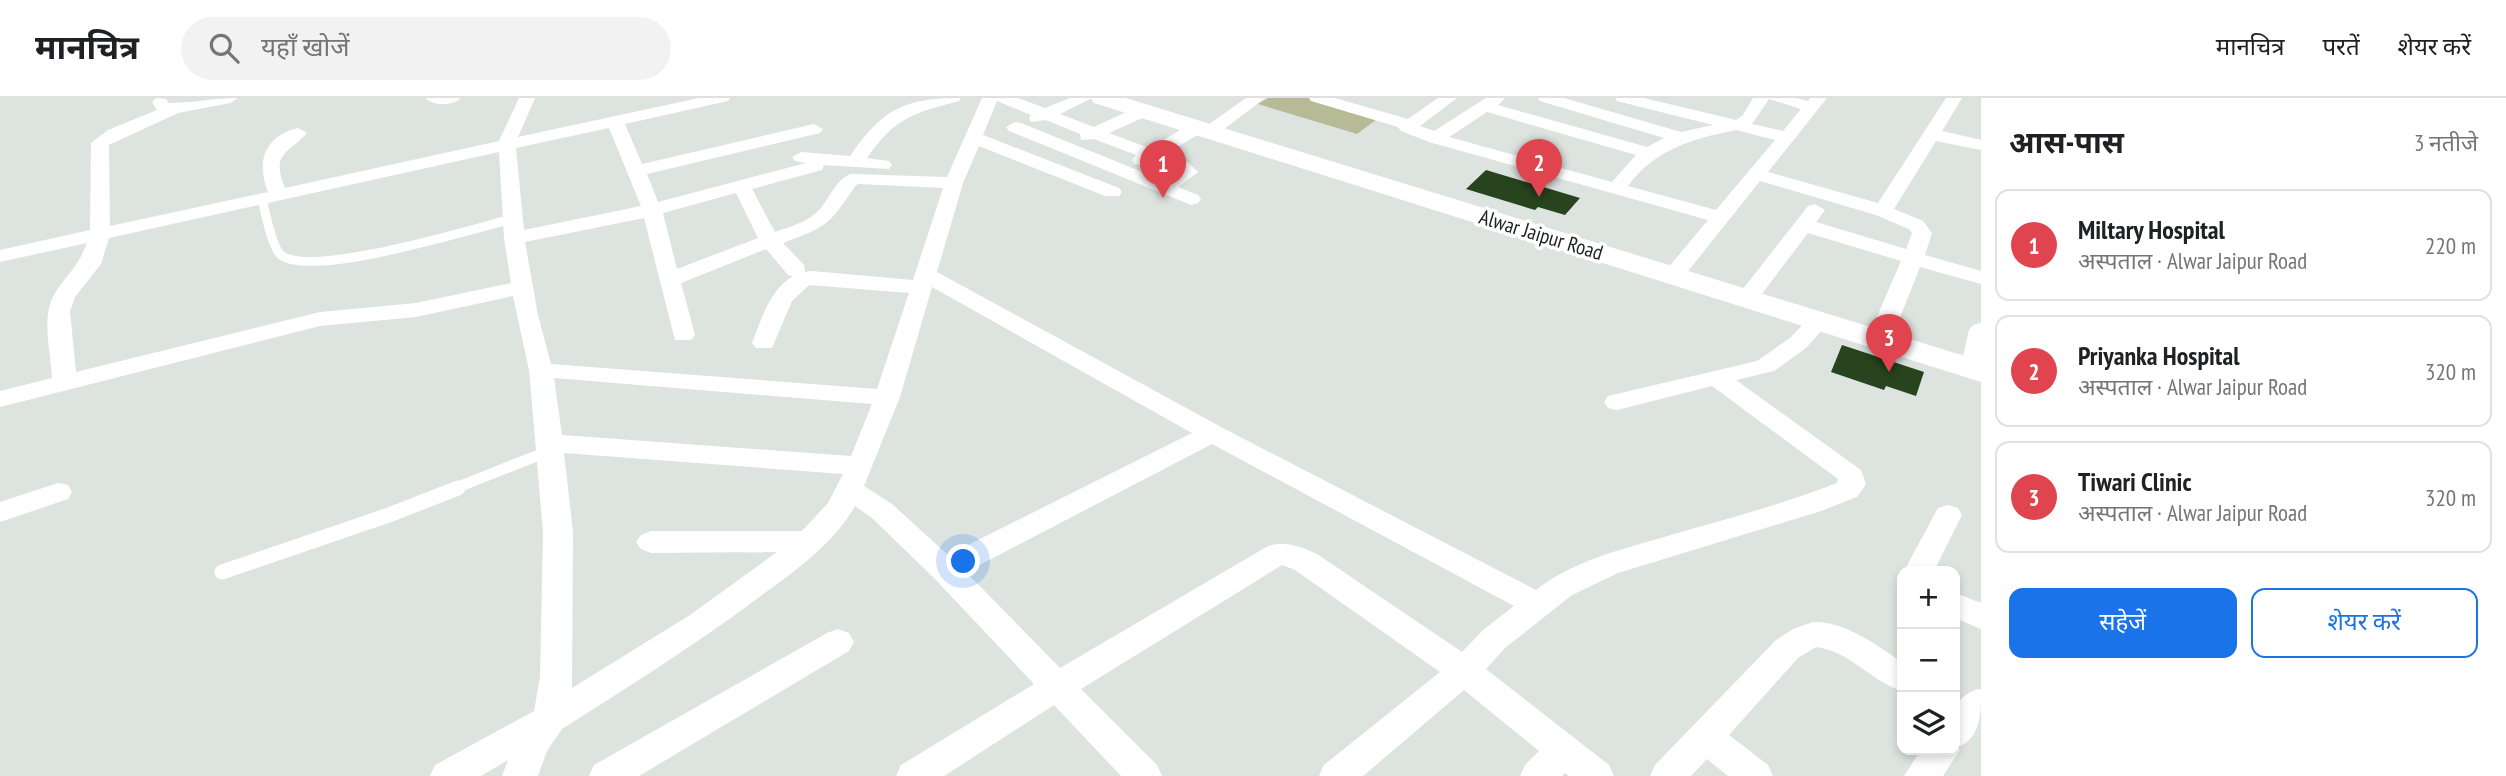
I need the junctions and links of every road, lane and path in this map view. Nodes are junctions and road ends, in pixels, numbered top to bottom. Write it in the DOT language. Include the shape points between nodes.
graph roads {
  1 [pos="230,98"];
  2 [pos="433,98"];
  3 [pos="453,98"];
  4 [pos="504,98"];
  5 [pos="527,98"];
  6 [pos="722,98"];
  7 [pos="953,98"];
  8 [pos="990,98"];
  9 [pos="1003,98"];
  10 [pos="1084,98"];
  11 [pos="1102,98"];
  12 [pos="1257,98"];
  13 [pos="1317,98"];
  14 [pos="1392,98"];
  15 [pos="1449,98"];
  16 [pos="1546,98"];
  17 [pos="1623,98"];
  18 [pos="1686,98"];
  19 [pos="1761,98"];
  20 [pos="1776,98"];
  21 [pos="1954,98"];
  22 [pos="1490,102"];
  23 [pos="1815,102"];
  24 [pos="165,104"];
  25 [pos="1143,111"];
  26 [pos="1674,112"];
  27 [pos="1369,113"];
  28 [pos="1046,114"];
  29 [pos="514,121"];
  30 [pos="615,121"];
  31 [pos="1407,124"];
  32 [pos="1454,125"];
  33 [pos="1731,126"];
  34 [pos="1015,127"];
  35 [pos="814,129"];
  36 [pos="1203,130"];
  37 [pos="1095,132"];
  38 [pos="298,134"];
  39 [pos="1930,134"];
  40 [pos="1678,137"];
  41 [pos="1435,138"];
  42 [pos="1786,138"];
  43 [pos="979,139"];
  44 [pos="506,145"];
  45 [pos="1981,145"];
  46 [pos="1064,147"];
  47 [pos="1649,152"];
  48 [pos="1151,155"];
  49 [pos="1034,161"];
  50 [pos="855,163"];
  51 [pos="1121,170"];
  52 [pos="638,172"];
  53 [pos="1755,174"];
  54 [pos="957,178"];
  55 [pos="1621,181"];
  56 [pos="1094,184"];
  57 [pos="742,187"];
  58 [pos="1164,187"];
  59 [pos="1112,192"];
  60 [pos="1827,194"];
  61 [pos="270,197"];
  62 [pos="1191,198"];
  63 [pos="652,210"];
  64 [pos="1883,211"];
  65 [pos="1718,217"];
  66 [pos="1803,225"];
  67 [pos="512,229"];
  68 [pos="100,234"];
  69 [pos="769,240"];
  70 [pos="0,256"];
  71 [pos="1911,258"];
  72 [pos="796,270"];
  73 [pos="1673,275"];
  74 [pos="1981,278"];
  75 [pos="670,280"];
  76 [pos="922,281"];
  77 [pos="523,287"];
  78 [pos="1747,298"];
  79 [pos="1819,321"];
  80 [pos="1981,330"];
  81 [pos="683,335"];
  82 [pos="1879,340"];
  83 [pos="764,343"];
  84 [pos="541,370"];
  85 [pos="1976,370"];
  86 [pos="1717,378"];
  87 [pos="65,383"];
  88 [pos="887,397"];
  89 [pos="0,399"];
  90 [pos="1617,402"];
  91 [pos="1212,433"];
  92 [pos="550,447"];
  93 [pos="855,478"];
  94 [pos="58,492"];
  95 [pos="0,512"];
  96 [pos="1948,515"];
  97 [pos="809,541"];
  98 [pos="651,542"];
  99 [pos="1922,566"];
  100 [pos="945,570"];
  101 [pos="222,572"];
  102 [pos="1536,604"];
  103 [pos="1960,608"];
  104 [pos="1981,617"];
  105 [pos="838,642"];
  106 [pos="1464,671"];
  107 [pos="1897,675"];
  108 [pos="1056,687"];
  109 [pos="1971,703"];
  110 [pos="550,719"];
  111 [pos="1960,724"];
  112 [pos="1706,737"];
  113 [pos="1564,750"];
  114 [pos="448,776"];
  115 [pos="520,776"];
  116 [pos="607,776"];
  117 [pos="915,776"];
  118 [pos="1144,776"];
  119 [pos="1337,776"];
  120 [pos="1538,776"];
  121 [pos="1596,776"];
  122 [pos="1668,776"];
  123 [pos="1755,776"];
  1 -- 24 [label="street"];
  2 -- 3 [label="street"];
  4 -- 29 [label="street"];
  5 -- 29 [label="street"];
  6 -- 30 [label="street"];
  7 -- 50 [label="street" via="915,105 895,117 871,138"];
  8 -- 43 [label="street"];
  9 -- 28 [label="street"];
  10 -- 28 [label="street"];
  11 -- 25 [label="main road, Alwar Jaipur Road"];
  12 -- 36 [label="street"];
  13 -- 27 [label="street"];
  14 -- 27 [label="street"];
  15 -- 31 [label="street"];
  16 -- 40 [label="street"];
  17 -- 26 [label="street"];
  18 -- 26 [label="street"];
  19 -- 33 [label="street" via="1749,118"];
  20 -- 23 [label="street"];
  21 -- 39 [label="street"];
  22 -- 32 [label="street"];
  22 -- 47 [label="street"];
  23 -- 42 [label="street"];
  24 -- 68 [label="street" via="100,143"];
  25 -- 36 [label="main road, Alwar Jaipur Road"];
  25 -- 37 [label="street"];
  26 -- 33 [label="street"];
  27 -- 31 [label="street"];
  28 -- 34 [label="street"];
  28 -- 37 [label="street"];
  29 -- 44 [label="street"];
  30 -- 44 [label="street"];
  30 -- 52 [label="street"];
  31 -- 41 [label="street"];
  32 -- 41 [label="street"];
  32 -- 55 [label="street"];
  33 -- 40 [label="street"];
  33 -- 42 [label="street"];
  34 -- 43 [label="street"];
  34 -- 46 [label="street"];
  35 -- 52 [label="street"];
  36 -- 48 [label="street"];
  36 -- 73 [label="main road, Alwar Jaipur Road"];
  37 -- 46 [label="street"];
  37 -- 48 [label="street"];
  38 -- 61 [label="street" via="275,148 270,161"];
  39 -- 45 [label="street"];
  39 -- 64 [label="street"];
  40 -- 47 [label="street"];
  41 -- 55 [label="street"];
  42 -- 53 [label="street"];
  43 -- 49 [label="street"];
  43 -- 54 [label="street"];
  44 -- 61 [label="street"];
  44 -- 67 [label="street"];
  46 -- 49 [label="street"];
  46 -- 51 [label="street"];
  47 -- 55 [label="street"];
  48 -- 51 [label="street"];
  48 -- 58 [label="street" via="1189,172"];
  49 -- 56 [label="street"];
  50 -- 54 [label="street"];
  50 -- 57 [label="street" via="808,161"];
  51 -- 56 [label="street"];
  51 -- 58 [label="street"];
  52 -- 63 [label="street"];
  53 -- 60 [label="street"];
  53 -- 65 [label="street"];
  54 -- 69 [label="street" via="858,178 849,181 813,225"];
  54 -- 76 [label="street"];
  55 -- 65 [label="street"];
  56 -- 59 [label="street"];
  57 -- 63 [label="street"];
  57 -- 69 [label="street"];
  58 -- 62 [label="street"];
  60 -- 64 [label="street"];
  60 -- 66 [label="street"];
  61 -- 67 [label="lane" via="276,247 281,255 303,263 338,261"];
  61 -- 68 [label="street"];
  63 -- 67 [label="street"];
  63 -- 75 [label="street"];
  64 -- 71 [label="street" via="1916,225 1922,233"];
  65 -- 73 [label="street"];
  66 -- 71 [label="street"];
  66 -- 78 [label="street"];
  67 -- 77 [label="street"];
  68 -- 70 [label="street"];
  68 -- 87 [label="street" via="90,264 64,296 59,311"];
  69 -- 72 [label="street"];
  69 -- 75 [label="street"];
  71 -- 74 [label="street"];
  71 -- 82 [label="street"];
  73 -- 78 [label="main road, Alwar Jaipur Road"];
  75 -- 81 [label="street"];
  76 -- 83 [label="street" via="801,278 788,287"];
  76 -- 88 [label="street"];
  76 -- 91 [label="street"];
  77 -- 84 [label="street"];
  77 -- 87 [label="street" via="402,312 330,317"];
  78 -- 79 [label="main road, Alwar Jaipur Road"];
  79 -- 82 [label="main road, Alwar Jaipur Road"];
  79 -- 86 [label="street" via="1781,358"];
  80 -- 85 [label="street"];
  82 -- 85 [label="main road, Alwar Jaipur Road"];
  84 -- 88 [label="street"];
  84 -- 92 [label="street"];
  86 -- 90 [label="street"];
  86 -- 102 [label="street" via="1840,467 1851,476 1852,484 1811,504 1606,565"];
  87 -- 89 [label="street"];
  88 -- 93 [label="street"];
  91 -- 100 [label="street"];
  91 -- 102 [label="street"];
  92 -- 93 [label="street"];
  92 -- 101 [label="lane" via="379,519"];
  92 -- 110 [label="street" via="558,539 557,677"];
  93 -- 97 [label="street" via="839,509"];
  93 -- 100 [label="street" via="882,511"];
  94 -- 95 [label="street"];
  96 -- 99 [label="street"];
  97 -- 98 [label="street"];
  97 -- 110 [label="street" via="701,624"];
  100 -- 108 [label="street"];
  102 -- 106 [label="street"];
  103 -- 104 [label="street"];
  105 -- 116 [label="street"];
  106 -- 108 [label="street" via="1306,562 1278,554"];
  106 -- 113 [label="street"];
  106 -- 119 [label="street"];
  107 -- 112 [label="street" via="1832,638 1807,637 1787,649"];
  108 -- 117 [label="street"];
  108 -- 118 [label="street"];
  109 -- 111 [label="street"];
  110 -- 114 [label="street"];
  110 -- 115 [label="street" via="532,744"];
  112 -- 122 [label="street"];
  112 -- 123 [label="street"];
  113 -- 120 [label="street"];
  113 -- 121 [label="street"];
}
